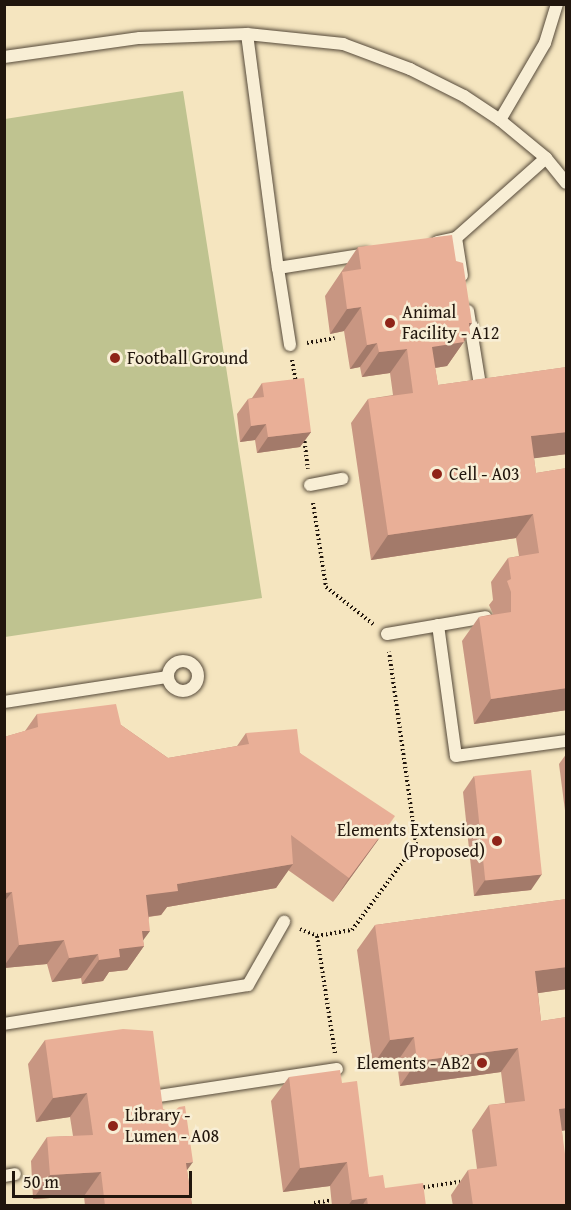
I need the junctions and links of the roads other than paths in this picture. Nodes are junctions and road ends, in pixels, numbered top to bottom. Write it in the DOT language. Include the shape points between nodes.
graph roads {
  1 [pos="556,4"];
  2 [pos="247,34"];
  3 [pos="4,57"];
  4 [pos="501,120"];
  5 [pos="546,158"];
  6 [pos="567,183"];
  7 [pos="456,238"];
  8 [pos="423,244"];
  9 [pos="378,252"];
  10 [pos="278,268"];
  11 [pos="290,345"];
  12 [pos="480,385"];
  13 [pos="342,479"];
  14 [pos="310,485"];
  15 [pos="486,617"];
  16 [pos="438,625"];
  17 [pos="387,634"];
  18 [pos="168,677"];
  19 [pos="4,702"];
  20 [pos="567,741"];
  21 [pos="284,922"];
  22 [pos="4,1024"];
  23 [pos="337,1069"];
  24 [pos="153,1118"];
  1 -- 4 [label="lane" via="545,44"];
  2 -- 3 [label="lane" via="140,38"];
  2 -- 4 [label="lane" via="343,44 410,69"];
  2 -- 10 [label="lane"];
  4 -- 5 [label="lane"];
  5 -- 6 [label="lane"];
  5 -- 7 [label="lane"];
  7 -- 8 [label="lane"];
  7 -- 12 [label="lane"];
  9 -- 10 [label="lane"];
  10 -- 11 [label="lane"];
  13 -- 14 [label="lane"];
  15 -- 16 [label="lane"];
  16 -- 17 [label="lane"];
  16 -- 20 [label="lane" via="456,756"];
  18 -- 19 [label="lane"];
  21 -- 22 [label="lane" via="248,985"];
  23 -- 24 [label="lane" via="152,1097"];
}
